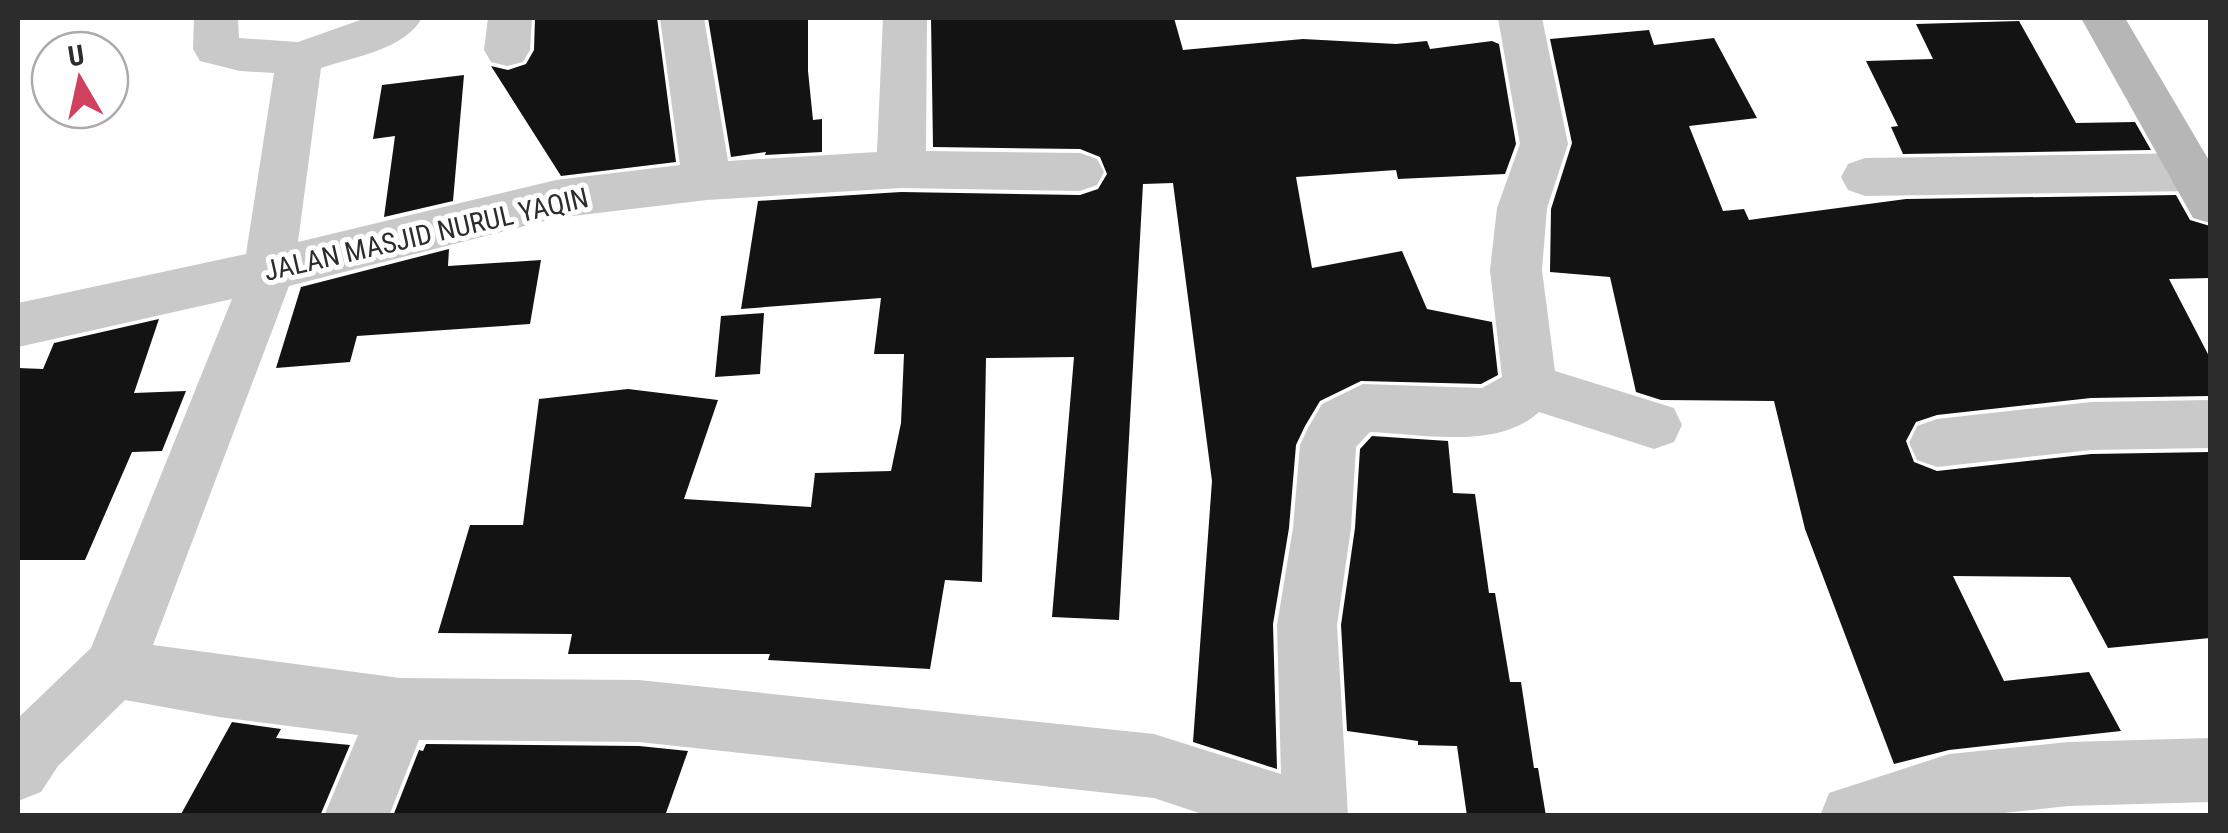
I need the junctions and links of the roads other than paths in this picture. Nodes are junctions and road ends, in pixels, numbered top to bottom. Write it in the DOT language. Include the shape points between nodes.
graph roads {
  1 [pos="216,18"];
  2 [pos="400,18"];
  3 [pos="682,18"];
  4 [pos="905,18"];
  5 [pos="1520,18"];
  6 [pos="2103,18"];
  7 [pos="300,58"];
  8 [pos="900,169"];
  9 [pos="1080,172"];
  10 [pos="1865,177"];
  11 [pos="707,181"];
  12 [pos="2202,188"];
  13 [pos="269,270"];
  14 [pos="18,325"];
  15 [pos="1530,386"];
  16 [pos="2210,424"];
  17 [pos="1654,426"];
  18 [pos="1936,443"];
  19 [pos="114,668"];
  20 [pos="400,709"];
  21 [pos="18,769"];
  22 [pos="2210,770"];
  23 [pos="356,816"];
  24 [pos="1314,816"];
  25 [pos="1852,816"];
  1 -- 7 [label="street" via="216,50"];
  2 -- 7 [label="street"];
  3 -- 11 [label="street"];
  4 -- 8 [label="street"];
  5 -- 15 [label="street" via="1544,144 1522,208 1516,270"];
  6 -- 12 [label="main road"];
  7 -- 13 [label="street"];
  8 -- 9 [label="street, JALAN MASJID NURUL YAQIN"];
  8 -- 11 [label="street, JALAN MASJID NURUL YAQIN"];
  10 -- 12 [label="street"];
  11 -- 13 [label="street, JALAN MASJID NURUL YAQIN" via="556,198"];
  13 -- 14 [label="street, JALAN MASJID NURUL YAQIN"];
  13 -- 19 [label="street"];
  15 -- 17 [label="street"];
  15 -- 24 [label="street" via="1508,406 1482,412 1362,408 1341,421 1328,445 1307,625"];
  16 -- 18 [label="street" via="2091,426"];
  19 -- 20 [label="street"];
  19 -- 21 [label="street"];
  20 -- 23 [label="street"];
  20 -- 24 [label="street" via="640,710 1154,766"];
  22 -- 25 [label="street" via="1950,786"];
}
